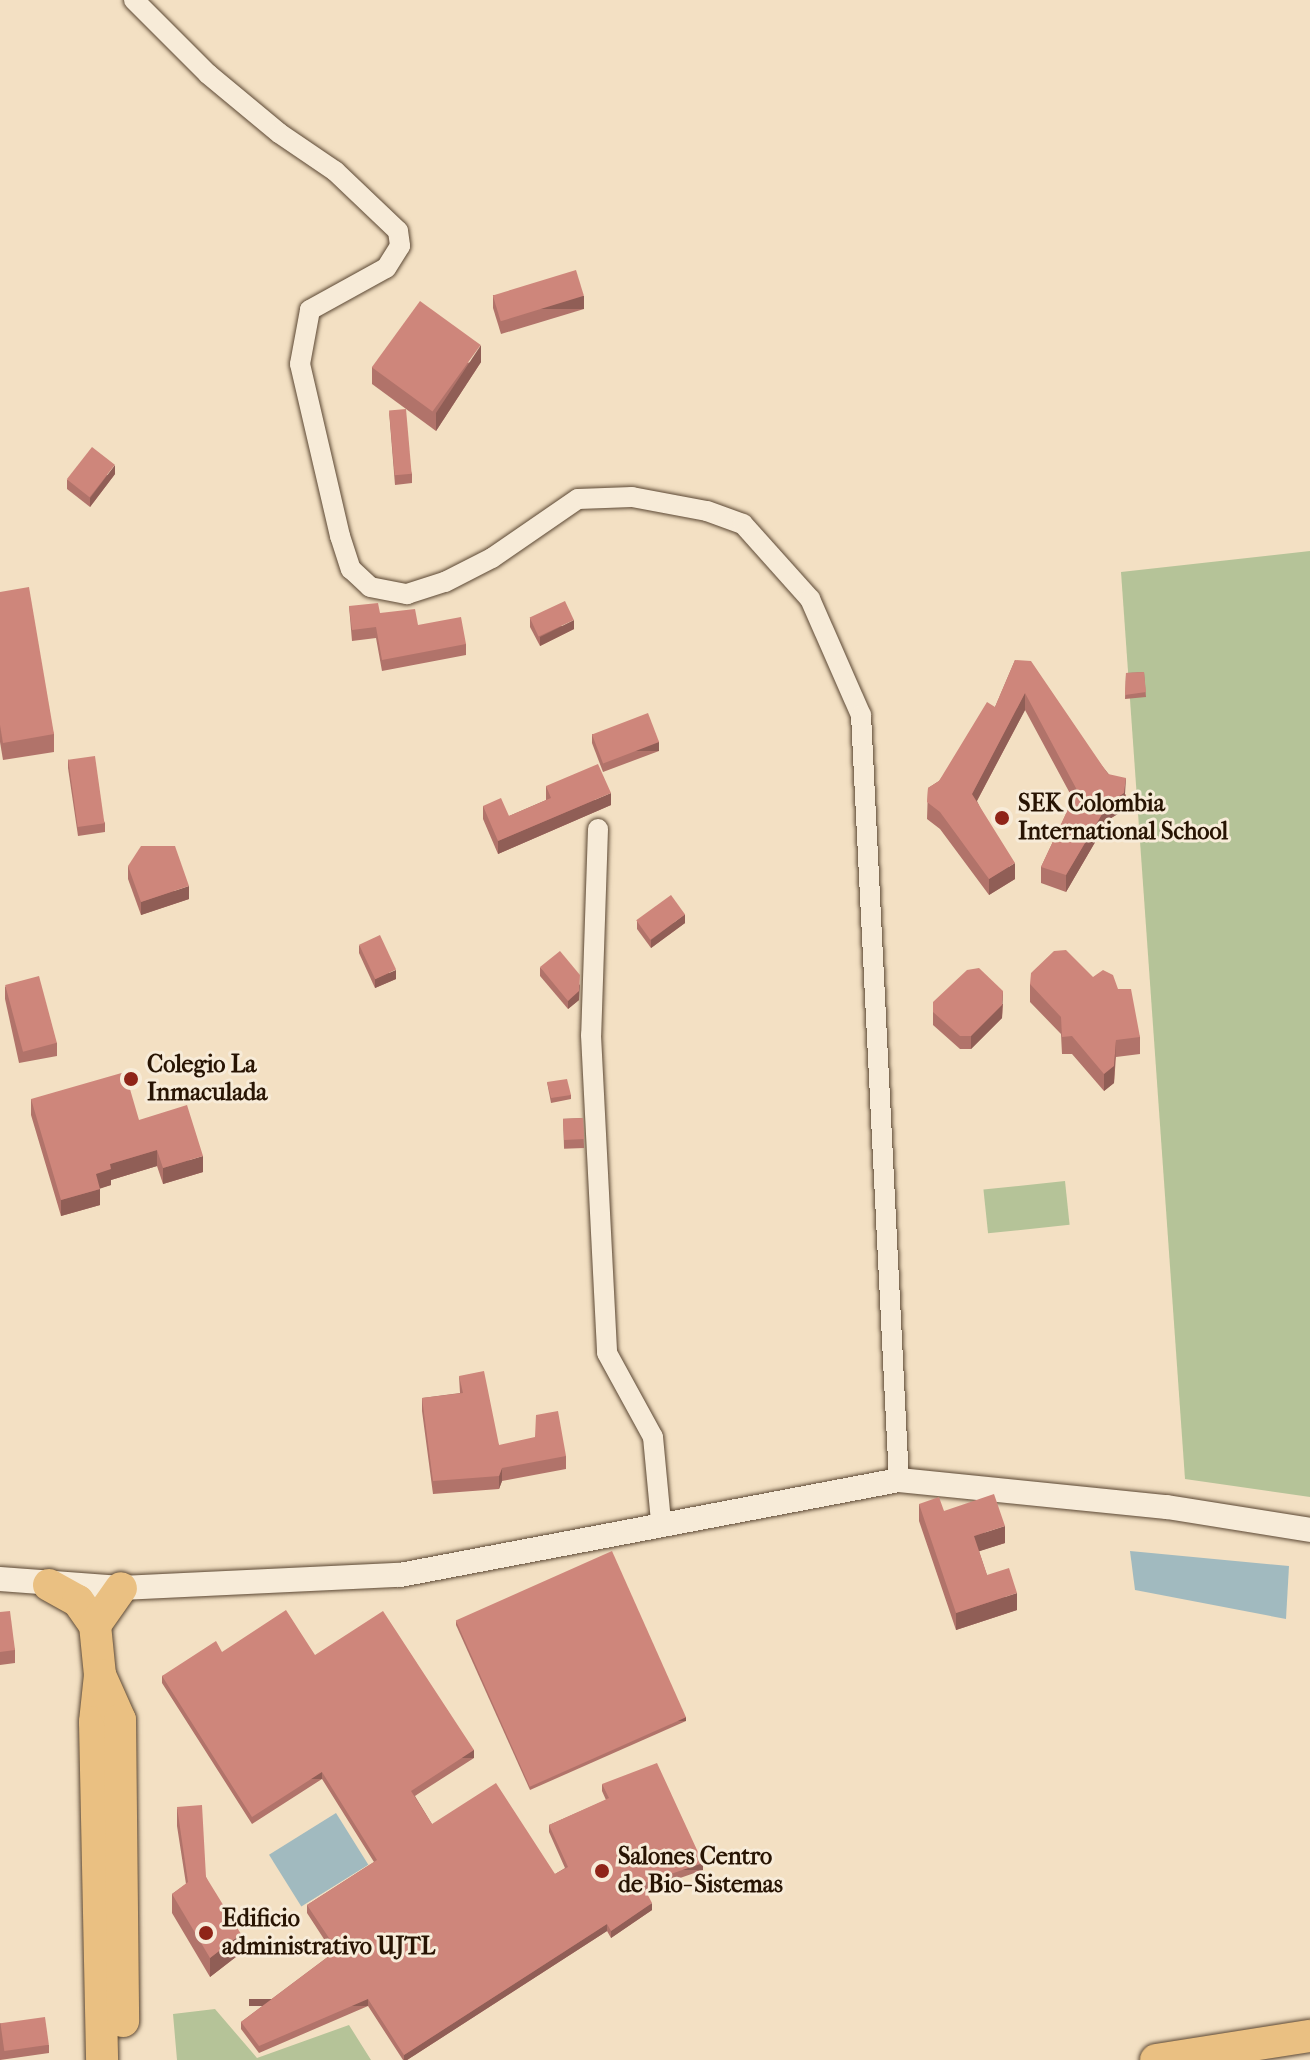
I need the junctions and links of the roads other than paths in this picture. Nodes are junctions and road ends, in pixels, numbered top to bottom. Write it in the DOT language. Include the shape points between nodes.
graph roads {
  1 [pos="134,0"];
  2 [pos="598,829"];
  3 [pos="899,1480"];
  4 [pos="661,1522"];
  5 [pos="1310,1530"];
  6 [pos="0,1579"];
  7 [pos="49,1585"];
  8 [pos="121,1588"];
  9 [pos="95,1625"];
  10 [pos="100,1675"];
  11 [pos="1310,2036"];
  12 [pos="102,2060"];
  13 [pos="123,2060"];
  14 [pos="1156,2060"];
  1 -- 3 [label="street" via="208,74 335,171 398,231 395,259 310,310 300,364 340,536 351,569 370,587 407,594 445,582 492,558 578,499 632,497 707,511 743,524 810,599 861,715"];
  2 -- 4 [label="street" via="591,1035 607,1353 653,1437"];
  3 -- 4 [label="street"];
  3 -- 5 [label="street" via="1167,1507"];
  4 -- 8 [label="street" via="400,1575"];
  6 -- 7 [label="street"];
  7 -- 8 [label="street"];
  7 -- 9 [label="highway" via="78,1601"];
  8 -- 9 [label="highway"];
  9 -- 10 [label="highway"];
  10 -- 12 [label="highway" via="95,1722"];
  10 -- 13 [label="highway" via="120,1720"];
  11 -- 14 [label="highway"];
}
